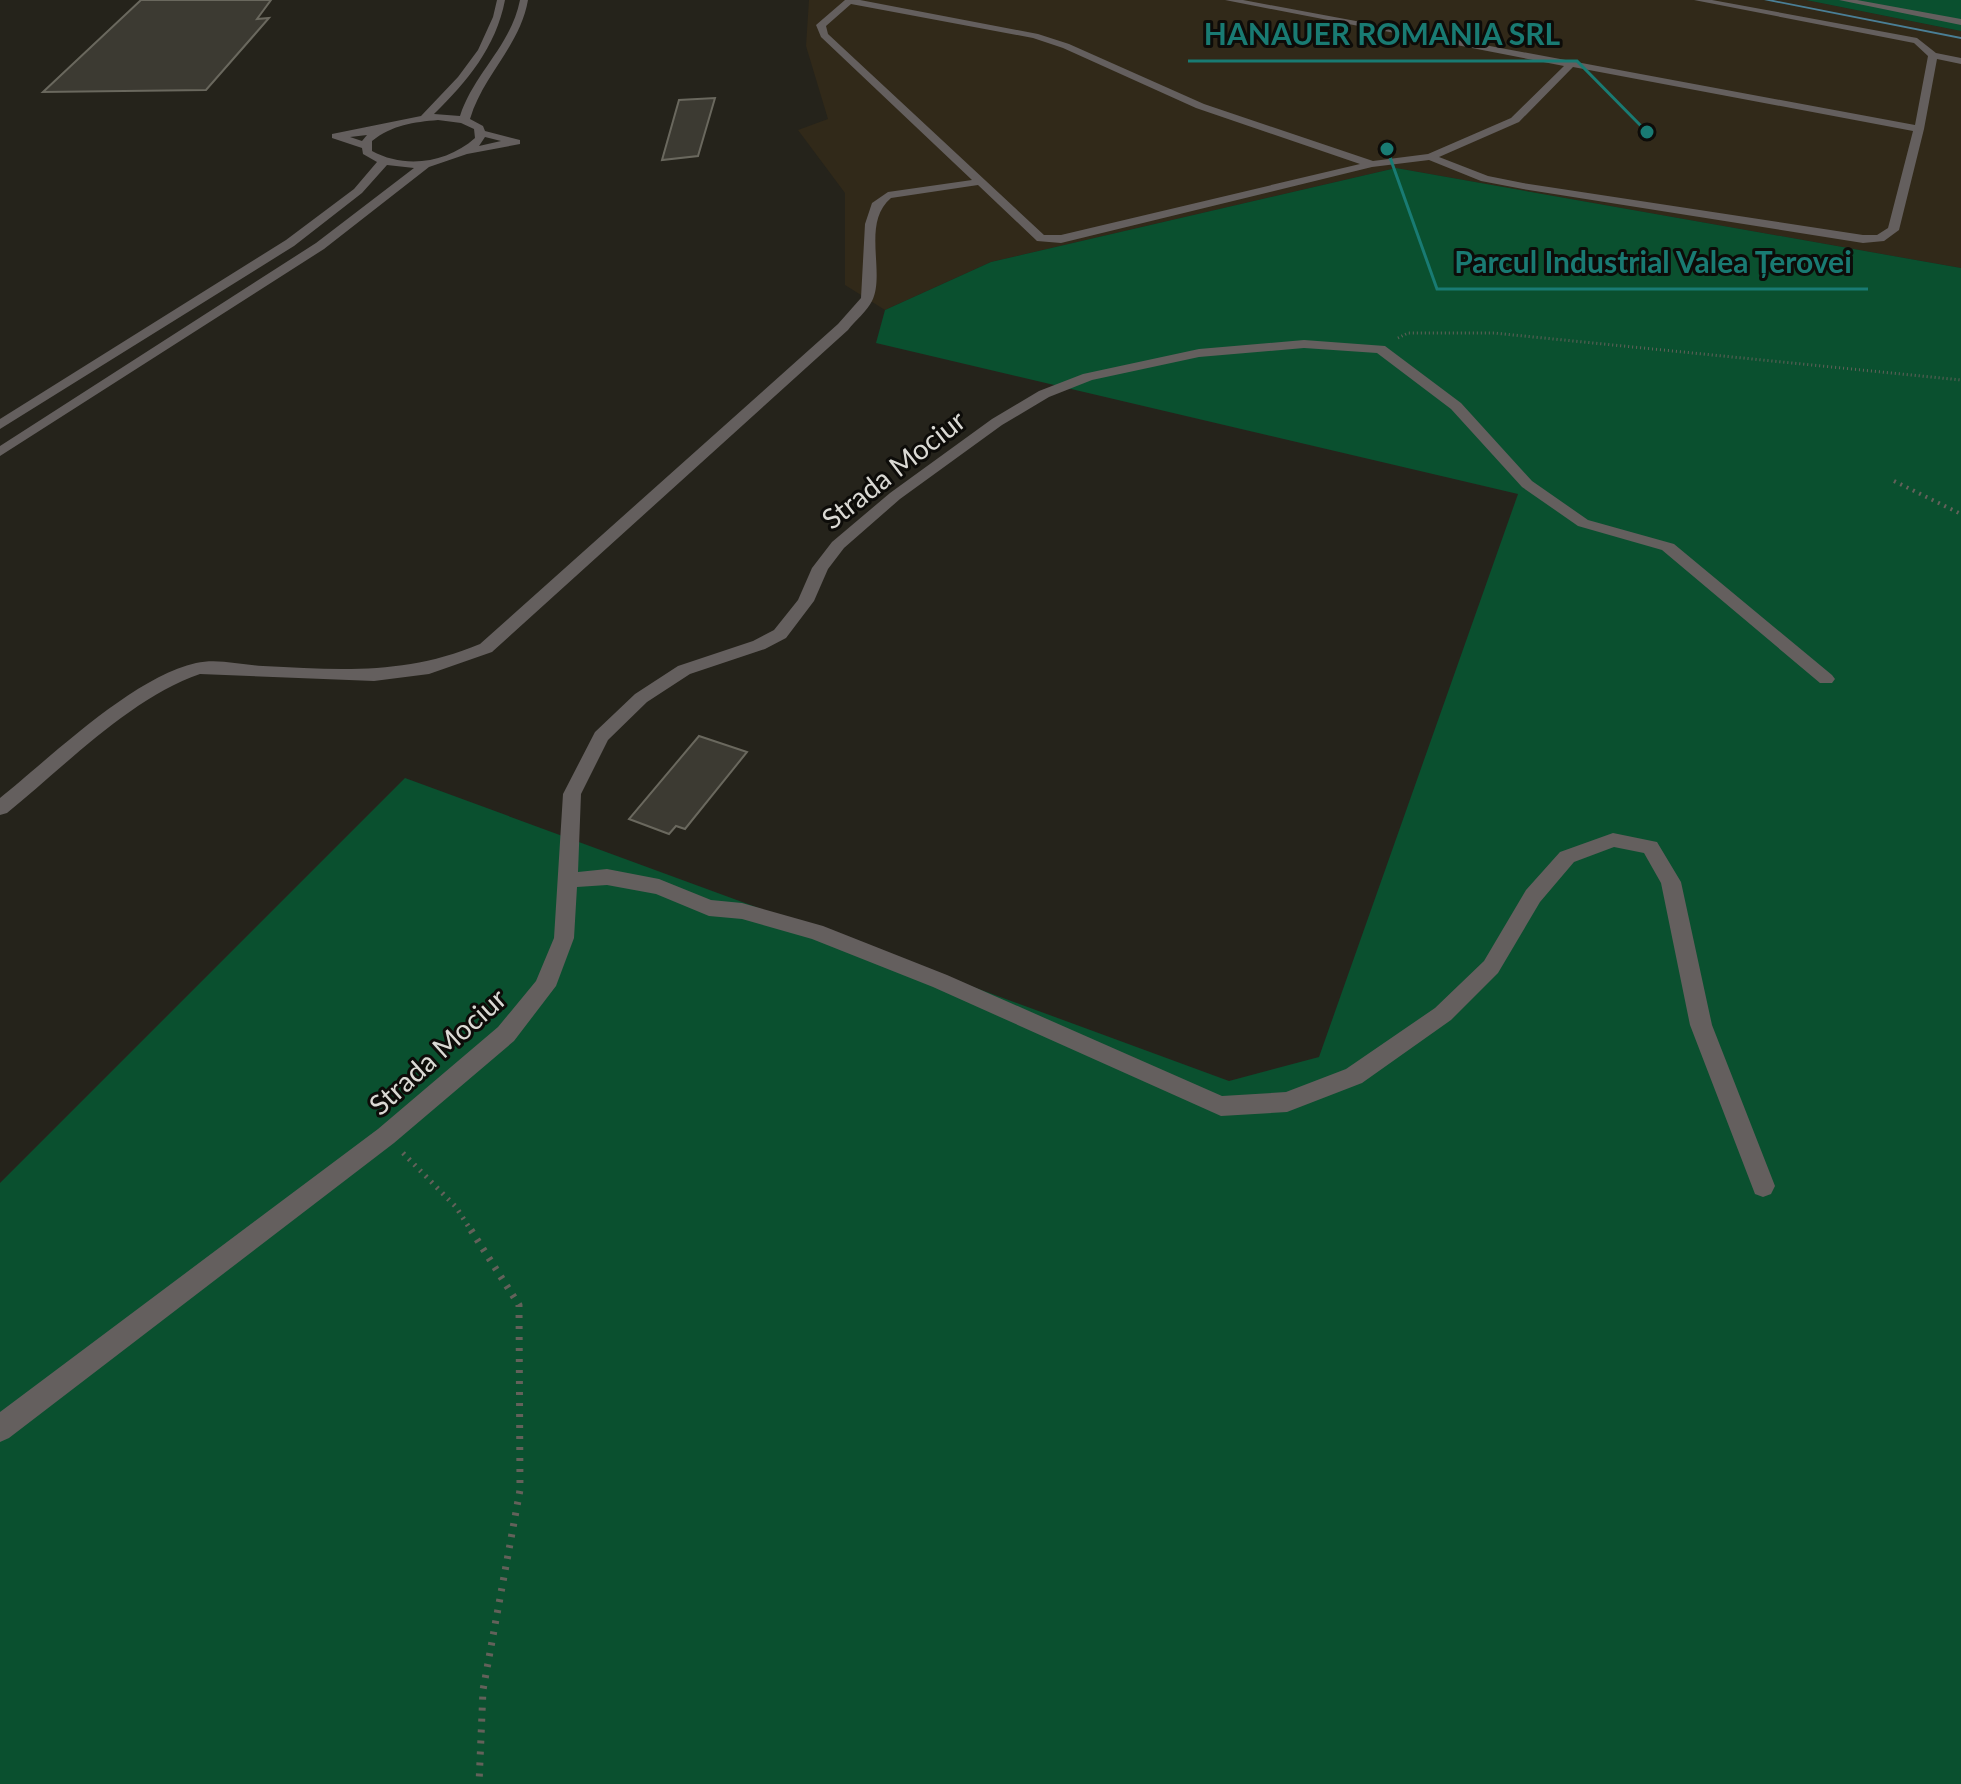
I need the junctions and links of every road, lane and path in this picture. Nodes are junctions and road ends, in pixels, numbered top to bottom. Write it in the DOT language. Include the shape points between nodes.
graph roads {
  1 [pos="501,0"];
  2 [pos="524,0"];
  3 [pos="850,0"];
  4 [pos="1229,0"];
  5 [pos="1698,0"];
  6 [pos="1843,0"];
  7 [pos="1961,22"];
  8 [pos="1933,55"];
  9 [pos="1961,61"];
  10 [pos="1571,64"];
  11 [pos="480,86"];
  12 [pos="493,86"];
  13 [pos="424,118"];
  14 [pos="464,120"];
  15 [pos="383,129"];
  16 [pos="1919,129"];
  17 [pos="481,133"];
  18 [pos="366,146"];
  19 [pos="467,151"];
  20 [pos="1430,157"];
  21 [pos="384,161"];
  22 [pos="428,162"];
  23 [pos="1372,164"];
  24 [pos="979,182"];
  25 [pos="1380,349"];
  26 [pos="1961,380"];
  27 [pos="0,425"];
  28 [pos="0,452"];
  29 [pos="1894,481"];
  30 [pos="1961,514"];
  31 [pos="1826,679"];
  32 [pos="0,808"];
  33 [pos="570,880"];
  34 [pos="386,1136"];
  35 [pos="1763,1186"];
  36 [pos="0,1429"];
  37 [pos="479,1784"];
  1 -- 13 [label="street" via="485,47"];
  2 -- 11 [label="street" via="523,18 509,47"];
  3 -- 23 [label="street" via="1035,36 1200,106"];
  3 -- 24 [label="street" via="821,25 824,35"];
  4 -- 10 [label="street"];
  5 -- 8 [label="street" via="1917,41"];
  6 -- 7 [label="street"];
  8 -- 9 [label="street"];
  8 -- 16 [label="street"];
  10 -- 16 [label="street"];
  10 -- 20 [label="street" via="1515,120"];
  11 -- 12 [label="street"];
  11 -- 14 [label="street" via="467,104"];
  13 -- 14 [label="street"];
  13 -- 15 [label="street"];
  14 -- 17 [label="street"];
  15 -- 18 [label="street"];
  15 -- 18 [label="street" via="336,136"];
  16 -- 20 [label="street" via="1893,230 1863,239 1485,179"];
  17 -- 19 [label="street"];
  17 -- 19 [label="street" via="516,142"];
  18 -- 21 [label="street"];
  19 -- 22 [label="street"];
  20 -- 23 [label="street"];
  21 -- 22 [label="street"];
  21 -- 27 [label="street" via="358,191 290,243"];
  22 -- 28 [label="street" via="320,246"];
  23 -- 24 [label="street" via="1061,239 1041,238"];
  24 -- 32 [label="street" via="888,195 876,205 867,299 843,327 486,648 450,666 416,674 369,677 198,668 163,682"];
  25 -- 26 [label="path" via="1408,333 1494,333"];
  25 -- 31 [label="street" via="1456,406 1527,484 1583,523 1668,547"];
  25 -- 33 [label="street, Strada Mociur" via="1304,344 1134,365 1044,394 997,422 838,545 780,634 684,670 641,698 601,736 572,794"];
  29 -- 30 [label="path"];
  33 -- 34 [label="street, Strada Mociur" via="564,938 545,986 506,1034"];
  33 -- 35 [label="street" via="607,877 659,887 709,908 742,911 816,932 1221,1106 1287,1102 1354,1076 1443,1014 1491,967 1533,896 1567,857 1613,840 1650,847 1671,882 1701,1025"];
  34 -- 36 [label="street, Strada Mociur"];
  34 -- 37 [label="path" via="456,1207 519,1305 520,1490 483,1690"];
}
